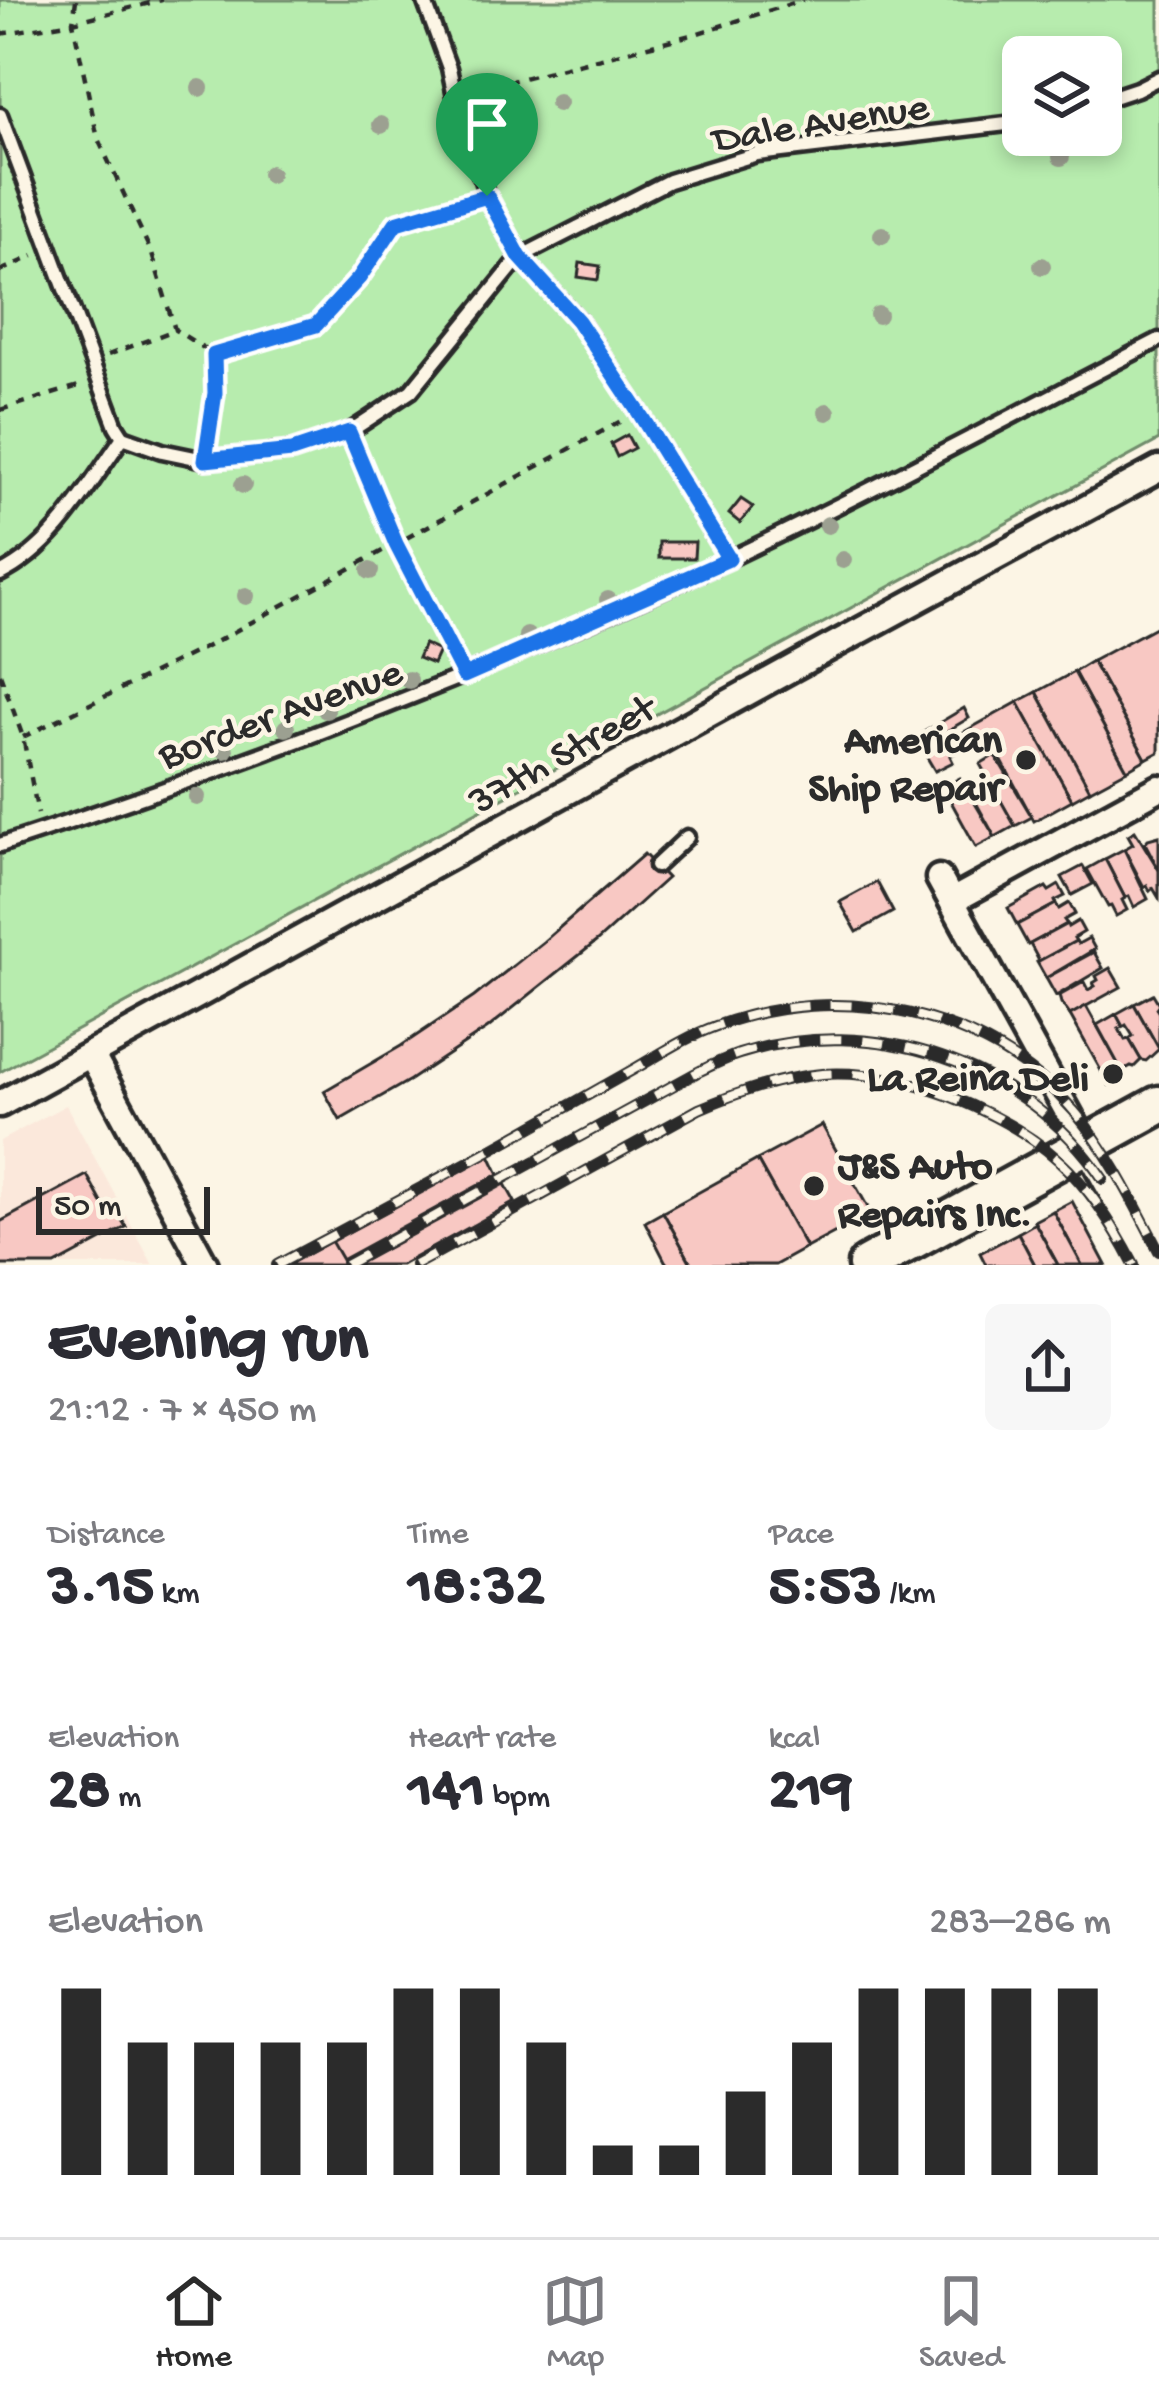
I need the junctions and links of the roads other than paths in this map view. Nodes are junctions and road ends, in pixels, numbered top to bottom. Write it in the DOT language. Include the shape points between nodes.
graph roads {
  1 [pos="424,0"];
  2 [pos="1159,78"];
  3 [pos="1122,94"];
  4 [pos="0,116"];
  5 [pos="1002,125"];
  6 [pos="520,257"];
  7 [pos="1159,340"];
  8 [pos="122,437"];
  9 [pos="1159,469"];
  10 [pos="729,559"];
  11 [pos="0,574"];
  12 [pos="1159,788"];
  13 [pos="687,837"];
  14 [pos="0,844"];
  15 [pos="656,866"];
  16 [pos="92,1054"];
  17 [pos="0,1104"];
  18 [pos="1159,1106"];
  19 [pos="1087,1144"];
  20 [pos="205,1265"];
  21 [pos="867,1265"];
  22 [pos="1152,1265"];
  1 -- 6 [label="lane" via="487,196"];
  2 -- 3 [label="lane"];
  4 -- 8 [label="lane"];
  5 -- 6 [label="lane, Dale Avenue" via="757,154 669,181"];
  6 -- 8 [label="lane, Dale Avenue" via="411,392 349,432 292,451 205,460"];
  6 -- 10 [label="lane" via="578,321"];
  7 -- 10 [label="lane, Border Avenue"];
  8 -- 11 [label="lane" via="55,532"];
  9 -- 16 [label="street, 37th Street"];
  10 -- 14 [label="lane, Border Avenue" via="464,676"];
  12 -- 19 [label="street" via="946,889"];
  13 -- 15 [label="lane"];
  16 -- 17 [label="street, 37th Street"];
  16 -- 20 [label="street"];
  18 -- 19 [label="main road"];
  19 -- 21 [label="main road"];
  19 -- 22 [label="street"];
}
